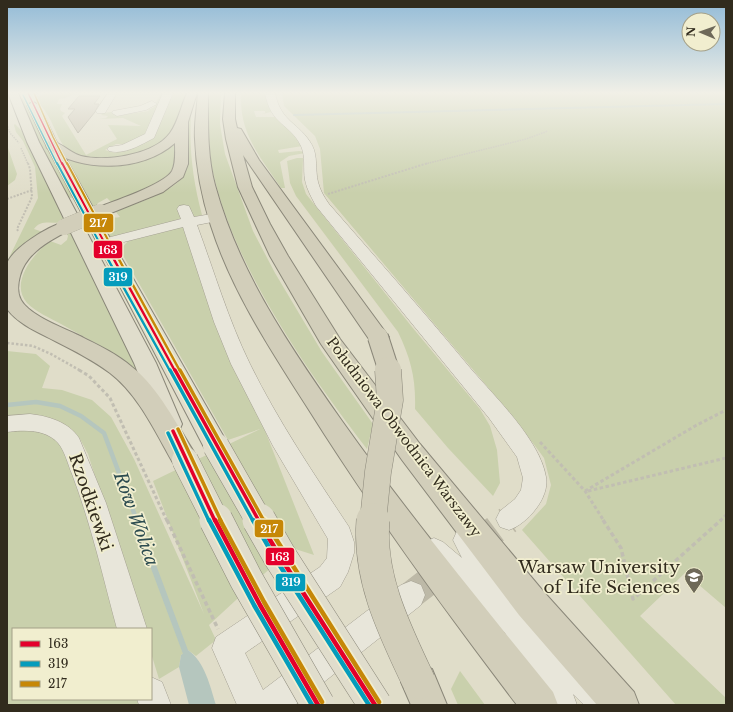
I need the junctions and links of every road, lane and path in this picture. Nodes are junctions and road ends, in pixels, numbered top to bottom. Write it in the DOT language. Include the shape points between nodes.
graph roads {
  1 [pos="8,126"];
  2 [pos="27,126"];
  3 [pos="44,126"];
  4 [pos="154,126"];
  5 [pos="179,126"];
  6 [pos="182,126"];
  7 [pos="200,126"];
  8 [pos="230,126"];
  9 [pos="234,126"];
  10 [pos="289,126"];
  11 [pos="548,131"];
  12 [pos="52,145"];
  13 [pos="113,149"];
  14 [pos="32,190"];
  15 [pos="322,196"];
  16 [pos="7,199"];
  17 [pos="186,215"];
  18 [pos="216,217"];
  19 [pos="18,231"];
  20 [pos="104,243"];
  21 [pos="7,343"];
  22 [pos="726,410"];
  23 [pos="7,424"];
  24 [pos="726,458"];
  25 [pos="185,460"];
  26 [pos="566,470"];
  27 [pos="434,482"];
  28 [pos="586,491"];
  29 [pos="393,514"];
  30 [pos="726,515"];
  31 [pos="508,519"];
  32 [pos="411,595"];
  33 [pos="511,620"];
  34 [pos="132,628"];
  35 [pos="227,648"];
  36 [pos="424,694"];
  37 [pos="253,705"];
  38 [pos="269,705"];
  39 [pos="318,705"];
  40 [pos="375,705"];
  41 [pos="540,705"];
  42 [pos="561,705"];
  43 [pos="608,705"];
  44 [pos="621,705"];
  1 -- 14 [label="path" via="10,133 18,141 30,169"];
  2 -- 25 [label="main road" via="145,363"];
  3 -- 12 [label="main road"];
  4 -- 13 [label="street" via="150,136 124,148"];
  5 -- 12 [label="highway" via="175,135 162,147 137,157 106,161 83,160 64,154"];
  6 -- 25 [label="highway, bridge" via="181,164 178,174 158,189 64,227 31,247 14,266 8,291 12,302 21,312 102,357 126,375 153,409"];
  7 -- 18 [label="highway" via="208,184"];
  8 -- 27 [label="highway, Południowa Obwodnica Warszawy" via="245,187 279,256 332,344"];
  9 -- 36 [label="highway, bridge" via="254,161 378,337 385,354 390,407 375,493 372,534 374,561 382,595"];
  10 -- 31 [label="street" via="305,143 310,154 313,188 323,206 446,351 513,434 531,462 535,477 531,497 521,510"];
  11 -- 15 [label="path" via="526,139 436,161"];
  12 -- 20 [label="main road"];
  14 -- 16 [label="path"];
  14 -- 19 [label="path" via="31,202"];
  17 -- 18 [label="street"];
  17 -- 20 [label="street"];
  17 -- 35 [label="street" via="229,338 279,439 340,536 342,545 340,563 330,577"];
  18 -- 29 [label="highway" via="239,272 283,352"];
  20 -- 40 [label="main road, bridge" via="279,555"];
  21 -- 35 [label="path" via="33,346 51,354 88,376 110,398"];
  22 -- 28 [label="path"];
  23 -- 34 [label="street, Rzodkiewki" via="25,421 41,423 66,436 86,481"];
  24 -- 28 [label="path"];
  25 -- 39 [label="main road, bridge" via="246,579"];
  26 -- 28 [label="path"];
  27 -- 33 [label="street"];
  27 -- 44 [label="highway, Południowa Obwodnica Warszawy" via="531,603"];
  28 -- 30 [label="path" via="621,548 633,599"];
  29 -- 33 [label="street"];
  29 -- 41 [label="highway"];
  32 -- 38 [label="street"];
  33 -- 42 [label="street"];
  33 -- 43 [label="street"];
  35 -- 37 [label="street"];
}
